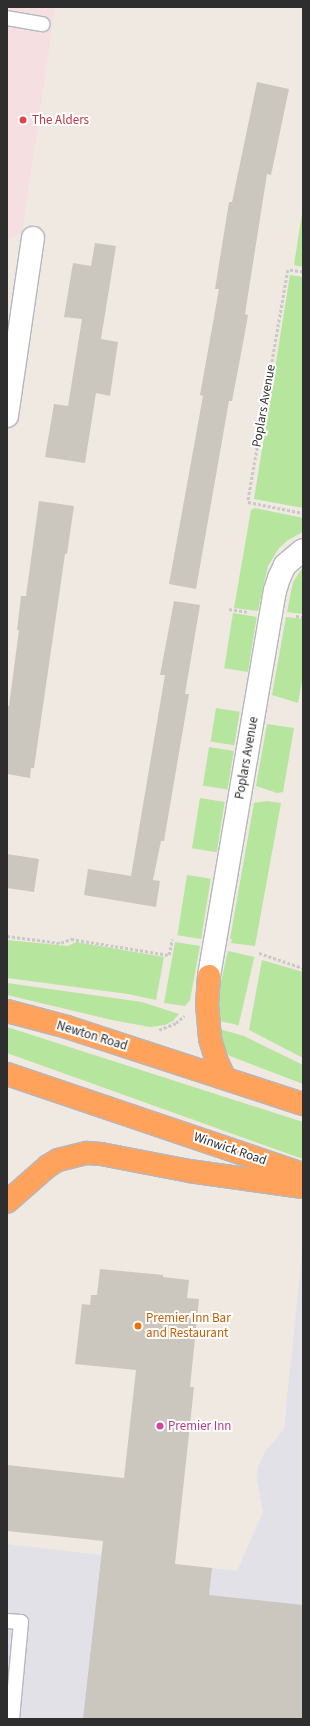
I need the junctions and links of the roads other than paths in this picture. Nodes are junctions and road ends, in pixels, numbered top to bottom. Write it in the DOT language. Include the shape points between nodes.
graph roads {
  1 [pos="7,18"];
  2 [pos="42,24"];
  3 [pos="33,238"];
  4 [pos="16,283"];
  5 [pos="7,416"];
  6 [pos="303,550"];
  7 [pos="209,976"];
  8 [pos="7,1011"];
  9 [pos="7,1074"];
  10 [pos="224,1077"];
  11 [pos="303,1104"];
  12 [pos="303,1174"];
  13 [pos="303,1187"];
  14 [pos="7,1202"];
  15 [pos="7,1621"];
  16 [pos="12,1719"];
  1 -- 2 [label="lane"];
  3 -- 4 [label="street"];
  4 -- 5 [label="street"];
  6 -- 7 [label="street, Poplars Avenue" via="285,565 275,591"];
  7 -- 10 [label="highway" via="206,1004 209,1033 216,1060"];
  8 -- 10 [label="highway, Newton Road" via="67,1027"];
  9 -- 12 [label="highway, Winwick Road"];
  10 -- 11 [label="highway"];
  13 -- 14 [label="highway" via="87,1153 58,1160 48,1166"];
  15 -- 16 [label="lane" via="21,1622"];
}
